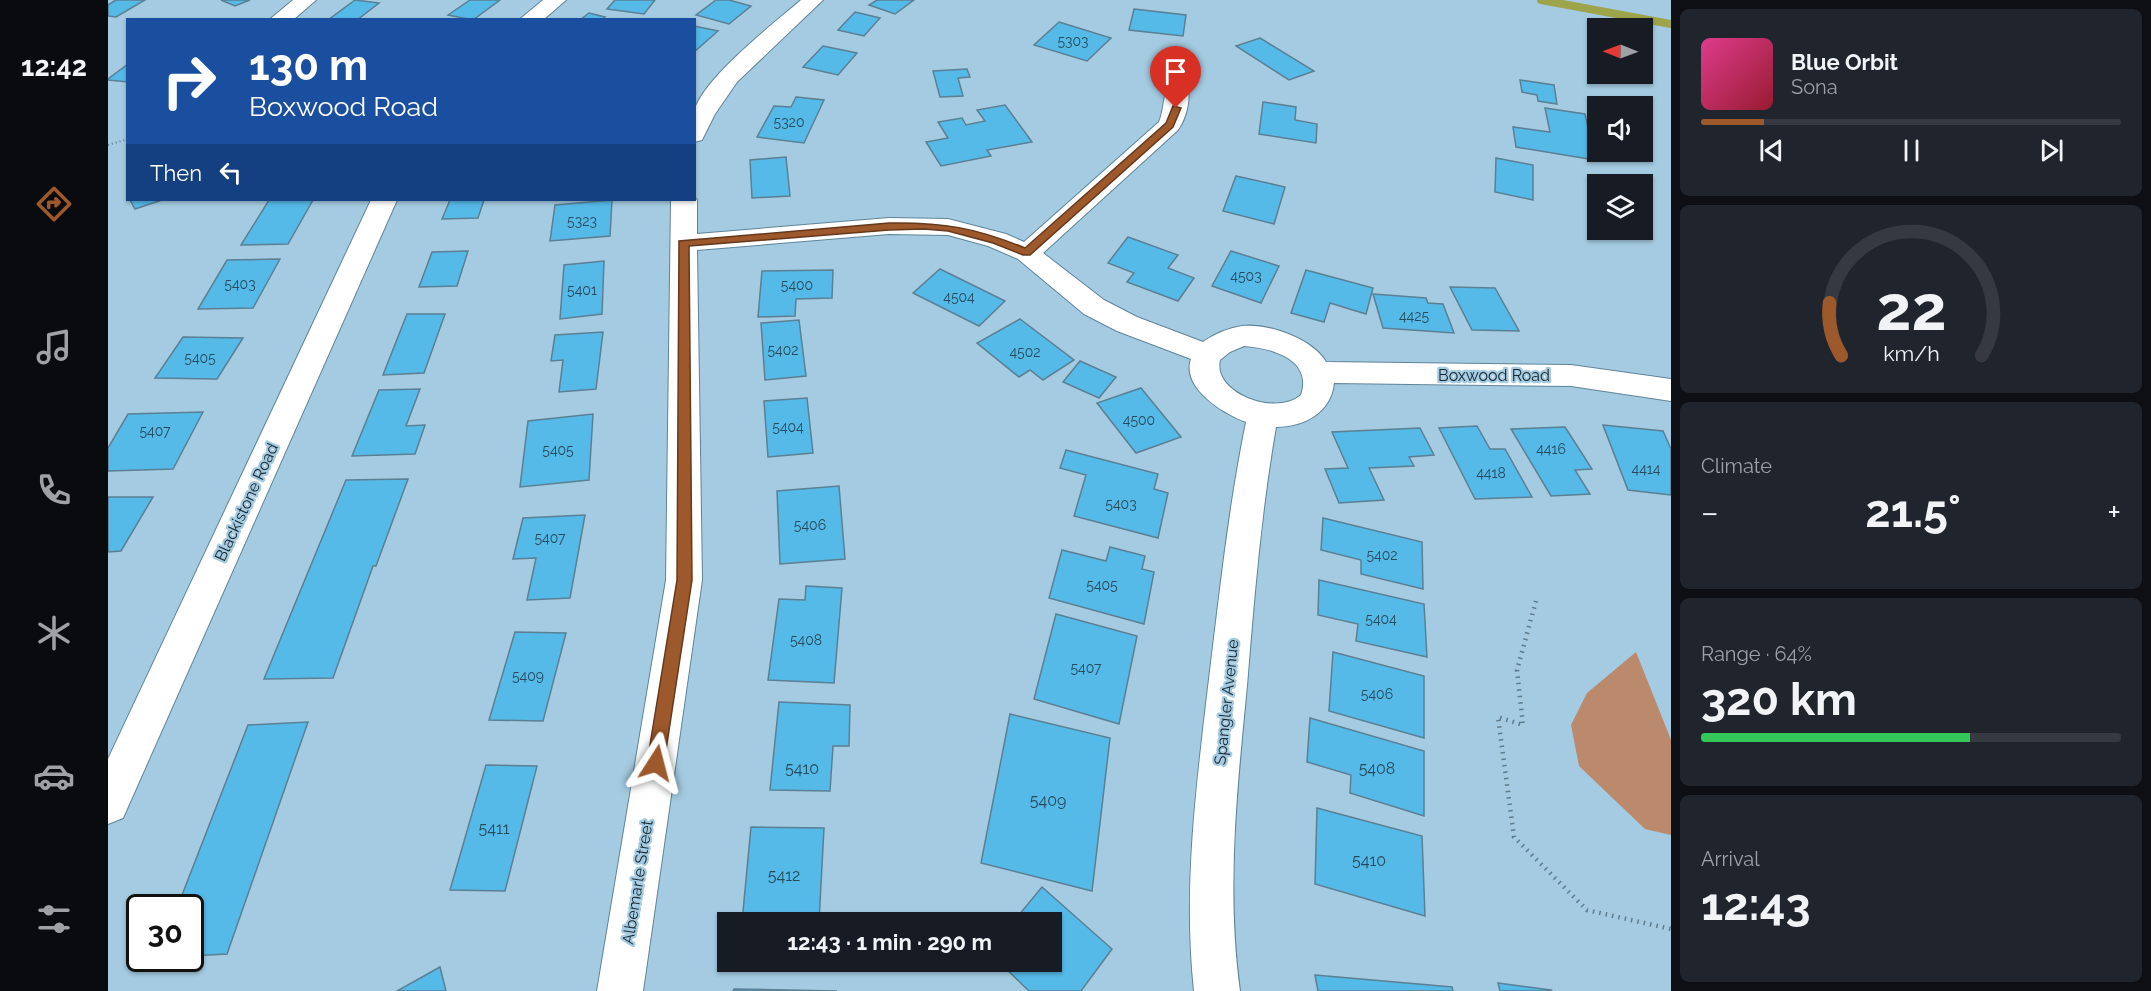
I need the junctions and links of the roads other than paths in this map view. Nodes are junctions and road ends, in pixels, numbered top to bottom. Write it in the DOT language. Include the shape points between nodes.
graph roads {
  1 [pos="306,0"];
  2 [pos="556,0"];
  3 [pos="813,0"];
  4 [pos="282,18"];
  5 [pos="532,18"];
  6 [pos="1177,88"];
  7 [pos="696,131"];
  8 [pos="384,201"];
  9 [pos="684,201"];
  10 [pos="683,243"];
  11 [pos="1027,253"];
  12 [pos="1209,354"];
  13 [pos="1317,372"];
  14 [pos="1671,390"];
  15 [pos="1263,415"];
  16 [pos="108,804"];
  17 [pos="620,991"];
  18 [pos="1217,991"];
  1 -- 4 [label="street"];
  2 -- 5 [label="street"];
  3 -- 7 [label="street" via="719,91"];
  6 -- 11 [label="street" via="1170,125"];
  8 -- 16 [label="street, Blackistone Road"];
  9 -- 10 [label="street, Albemarle Street"];
  10 -- 11 [label="street" via="924,226 948,227"];
  10 -- 17 [label="street, Albemarle Street" via="684,580"];
  11 -- 12 [label="street" via="1094,307 1126,324"];
  12 -- 13 [label="street" via="1229,339 1261,337 1293,348"];
  12 -- 15 [label="street" via="1204,365 1215,390 1244,410"];
  13 -- 14 [label="street, Boxwood Road" via="1559,375"];
  13 -- 15 [label="street" via="1317,394 1310,405 1297,412"];
  15 -- 18 [label="street, Spangler Avenue" via="1250,479 1213,828 1210,896"];
}
